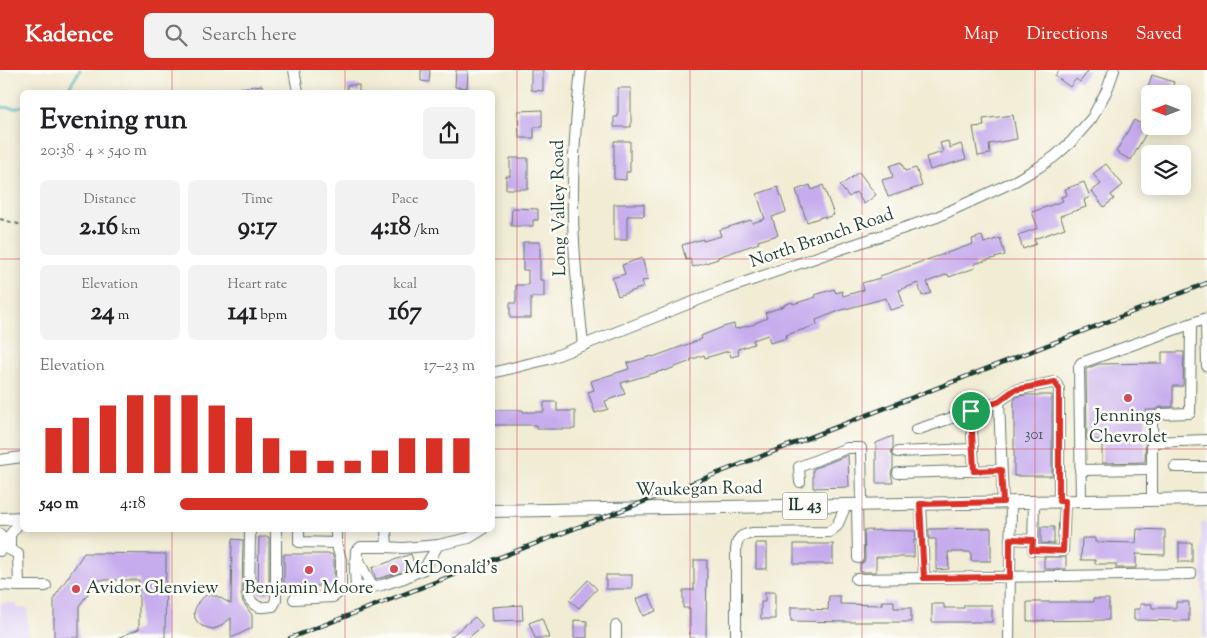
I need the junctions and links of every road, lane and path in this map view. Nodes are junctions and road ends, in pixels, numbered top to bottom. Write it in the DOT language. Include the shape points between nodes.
graph roads {
  1 [pos="294,70"];
  2 [pos="581,70"];
  3 [pos="1114,70"];
  4 [pos="298,90"];
  5 [pos="0,219"];
  6 [pos="20,224"];
  7 [pos="1206,318"];
  8 [pos="1190,324"];
  9 [pos="583,346"];
  10 [pos="1207,366"];
  11 [pos="495,372"];
  12 [pos="998,402"];
  13 [pos="971,411"];
  14 [pos="916,430"];
  15 [pos="1207,440"];
  16 [pos="1152,442"];
  17 [pos="973,449"];
  18 [pos="898,452"];
  19 [pos="20,457"];
  20 [pos="0,460"];
  21 [pos="1175,467"];
  22 [pos="1207,467"];
  23 [pos="1152,469"];
  24 [pos="1001,470"];
  25 [pos="1080,470"];
  26 [pos="974,471"];
  27 [pos="898,473"];
  28 [pos="800,482"];
  29 [pos="1207,499"];
  30 [pos="1152,500"];
  31 [pos="1062,501"];
  32 [pos="1081,501"];
  33 [pos="1007,502"];
  34 [pos="1034,502"];
  35 [pos="920,504"];
  36 [pos="855,505"];
  37 [pos="495,512"];
  38 [pos="20,518"];
  39 [pos="0,519"];
  40 [pos="20,521"];
  41 [pos="250,532"];
  42 [pos="276,532"];
  43 [pos="299,532"];
  44 [pos="336,532"];
  45 [pos="386,532"];
  46 [pos="480,532"];
  47 [pos="0,534"];
  48 [pos="1010,539"];
  49 [pos="1033,540"];
  50 [pos="336,543"];
  51 [pos="438,545"];
  52 [pos="387,547"];
  53 [pos="4,551"];
  54 [pos="858,558"];
  55 [pos="1191,574"];
  56 [pos="1010,577"];
  57 [pos="924,578"];
  58 [pos="856,579"];
  59 [pos="0,585"];
  60 [pos="19,586"];
  61 [pos="46,586"];
  62 [pos="294,599"];
  63 [pos="616,626"];
  64 [pos="616,638"];
  65 [pos="736,638"];
  66 [pos="1009,638"];
  1 -- 4 [label="street"];
  2 -- 9 [label="street, Long Valley Road" via="573,210"];
  3 -- 9 [label="street, North Branch Road" via="1092,118 1071,142 1016,181 938,217 726,289"];
  5 -- 6 [label="path"];
  7 -- 8 [label="street"];
  7 -- 10 [label="street"];
  8 -- 16 [label="street" via="1190,413 1161,414 1152,420"];
  8 -- 25 [label="street" via="1081,363"];
  9 -- 11 [label="street, North Branch Road"];
  12 -- 13 [label="street"];
  12 -- 24 [label="street"];
  12 -- 31 [label="street" via="1014,390 1055,382 1059,389"];
  13 -- 14 [label="street"];
  13 -- 17 [label="street"];
  15 -- 16 [label="street"];
  16 -- 23 [label="street"];
  17 -- 18 [label="street"];
  17 -- 26 [label="street"];
  19 -- 20 [label="street"];
  21 -- 22 [label="street"];
  23 -- 25 [label="street"];
  23 -- 30 [label="street"];
  24 -- 26 [label="street"];
  24 -- 33 [label="street"];
  25 -- 32 [label="street"];
  26 -- 27 [label="street"];
  28 -- 36 [label="street" via="799,467 848,448 861,448"];
  29 -- 30 [label="main road, Waukegan Road / IL 43"];
  30 -- 32 [label="main road, Waukegan Road / IL 43"];
  31 -- 32 [label="main road, Waukegan Road / IL 43"];
  31 -- 34 [label="main road, Waukegan Road / IL 43"];
  31 -- 49 [label="street" via="1063,551 1032,550"];
  33 -- 34 [label="main road, Waukegan Road / IL 43"];
  33 -- 35 [label="main road, Waukegan Road / IL 43"];
  33 -- 48 [label="street"];
  34 -- 49 [label="street"];
  35 -- 36 [label="main road, Waukegan Road / IL 43"];
  35 -- 57 [label="street"];
  36 -- 37 [label="main road, Waukegan Road / IL 43"];
  36 -- 54 [label="street"];
  36 -- 65 [label="street" via="829,532 753,533 740,537 736,550"];
  38 -- 39 [label="main road"];
  40 -- 53 [label="street"];
  41 -- 42 [label="street" via="249,598 252,604 262,608 273,606 276,600"];
  43 -- 50 [label="street" via="299,542"];
  44 -- 50 [label="street"];
  45 -- 52 [label="street"];
  46 -- 51 [label="street"];
  47 -- 53 [label="street"];
  48 -- 49 [label="street"];
  48 -- 56 [label="street"];
  50 -- 62 [label="street" via="341,559 341,591 333,597"];
  51 -- 52 [label="street"];
  51 -- 52 [label="street" via="424,569 372,587 356,551 361,547"];
  53 -- 60 [label="street" via="18,554"];
  55 -- 56 [label="street"];
  56 -- 57 [label="street"];
  56 -- 66 [label="street"];
  57 -- 58 [label="street"];
  59 -- 60 [label="street"];
  60 -- 61 [label="street"];
  63 -- 64 [label="street"];
}
